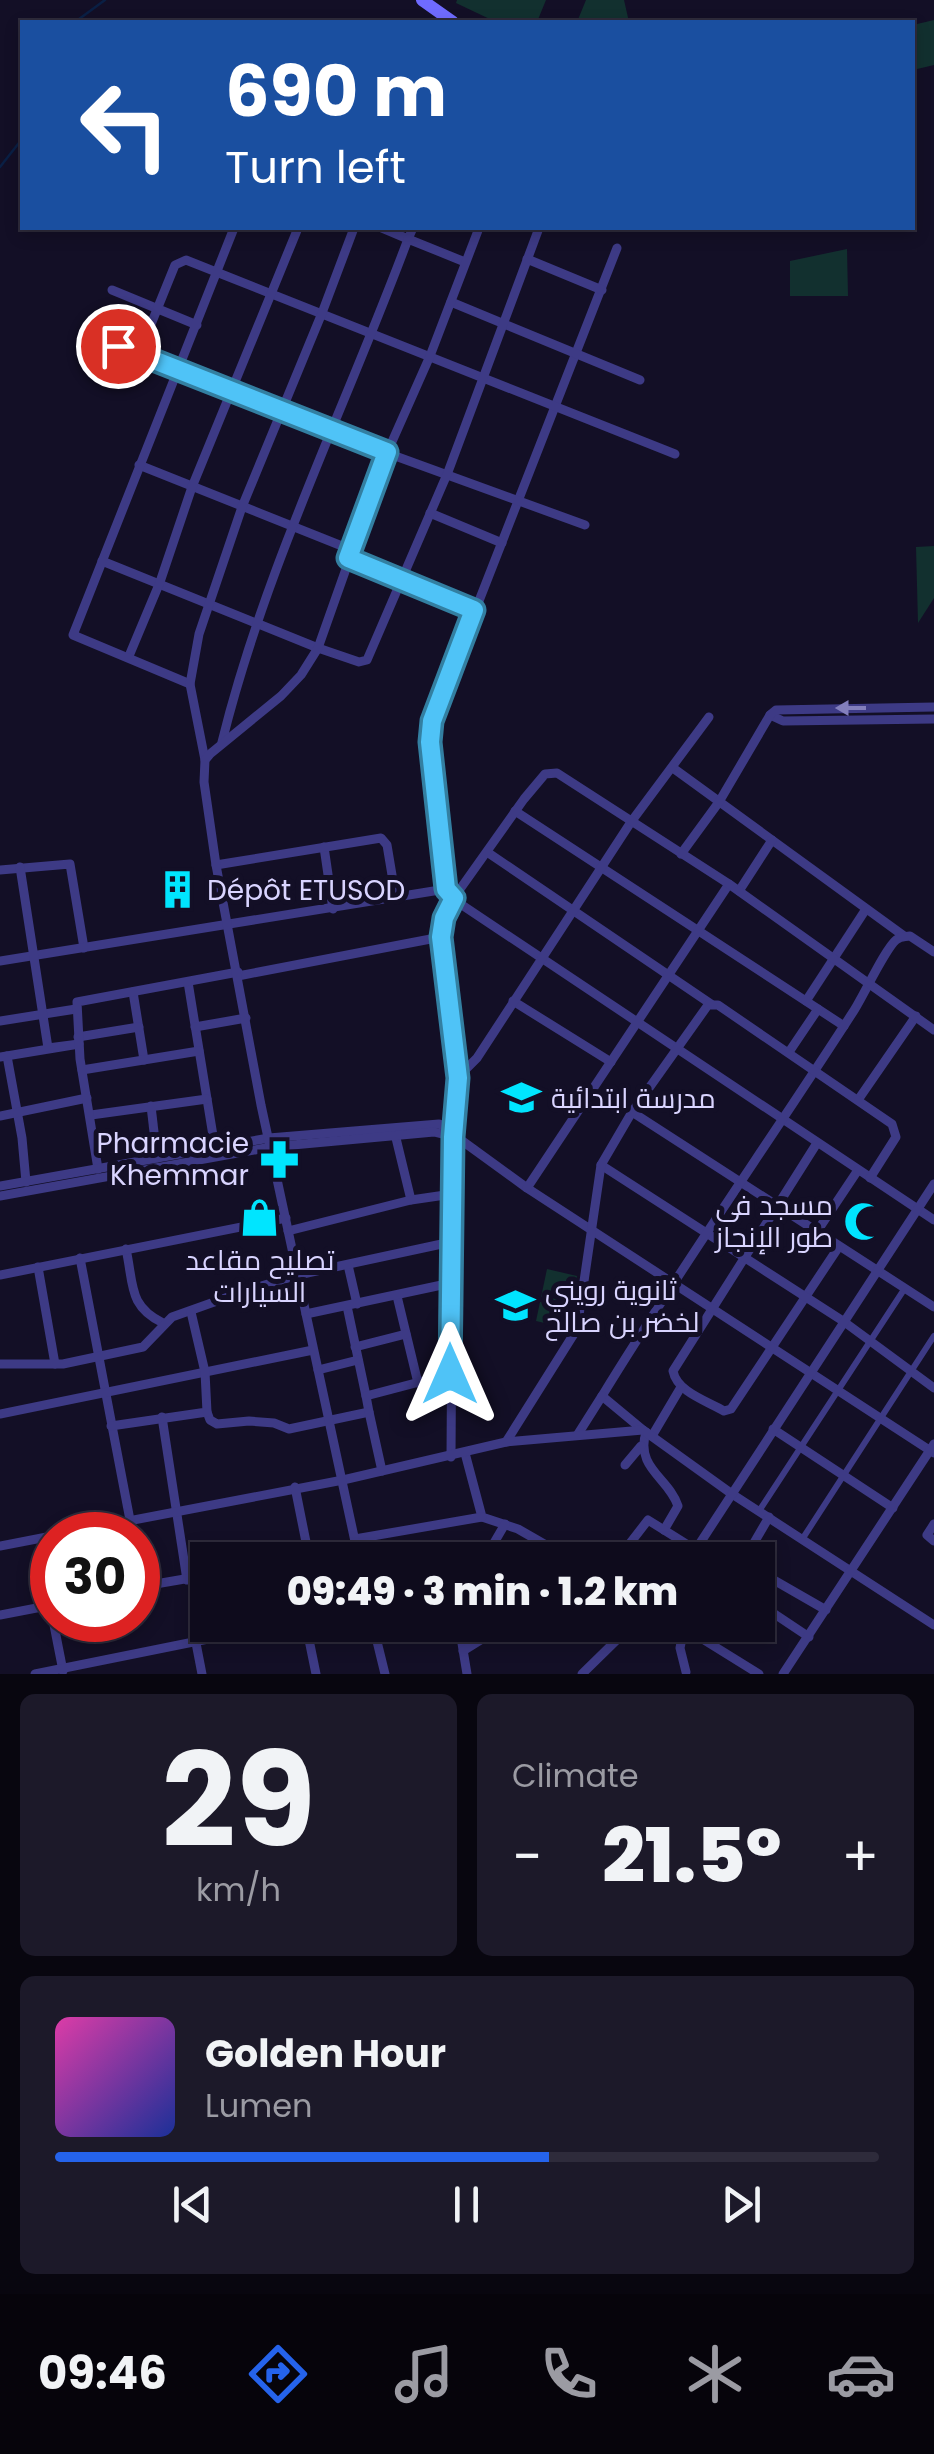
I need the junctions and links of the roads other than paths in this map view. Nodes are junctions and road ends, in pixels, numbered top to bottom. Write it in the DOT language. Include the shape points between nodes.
graph roads {
  1 [pos="422,0"];
  2 [pos="450,20"];
  3 [pos="233,230"];
  4 [pos="297,230"];
  5 [pos="353,230"];
  6 [pos="387,230"];
  7 [pos="412,230"];
  8 [pos="478,230"];
  9 [pos="539,230"];
  10 [pos="408,239"];
  11 [pos="617,248"];
  12 [pos="527,259"];
  13 [pos="465,262"];
  14 [pos="217,272"];
  15 [pos="112,290"];
  16 [pos="602,290"];
  17 [pos="272,294"];
  18 [pos="451,302"];
  19 [pos="158,309"];
  20 [pos="322,313"];
  21 [pos="504,323"];
  22 [pos="197,325"];
  23 [pos="373,333"];
  24 [pos="96,337"];
  25 [pos="578,353"];
  26 [pos="140,354"];
  27 [pos="430,356"];
  28 [pos="180,370"];
  29 [pos="484,378"];
  30 [pos="640,380"];
  31 [pos="233,389"];
  32 [pos="557,407"];
  33 [pos="282,409"];
  34 [pos="332,430"];
  35 [pos="387,452"];
  36 [pos="675,454"];
  37 [pos="140,466"];
  38 [pos="447,472"];
  39 [pos="192,488"];
  40 [pos="519,500"];
  41 [pos="242,506"];
  42 [pos="430,513"];
  43 [pos="585,526"];
  44 [pos="293,527"];
  45 [pos="502,542"];
  46 [pos="350,554"];
  47 [pos="102,561"];
  48 [pos="402,580"];
  49 [pos="160,582"];
  50 [pos="211,604"];
  51 [pos="474,610"];
  52 [pos="260,624"];
  53 [pos="318,648"];
  54 [pos="129,656"];
  55 [pos="190,684"];
  56 [pos="934,707"];
  57 [pos="770,715"];
  58 [pos="709,717"];
  59 [pos="934,719"];
  60 [pos="222,742"];
  61 [pos="205,760"];
  62 [pos="672,768"];
  63 [pos="719,802"];
  64 [pos="515,812"];
  65 [pos="631,822"];
  66 [pos="772,840"];
  67 [pos="324,847"];
  68 [pos="487,852"];
  69 [pos="682,854"];
  70 [pos="216,865"];
  71 [pos="20,867"];
  72 [pos="601,868"];
  73 [pos="0,870"];
  74 [pos="734,888"];
  75 [pos="446,889"];
  76 [pos="396,898"];
  77 [pos="454,898"];
  78 [pos="333,909"];
  79 [pos="573,909"];
  80 [pos="866,909"];
  81 [pos="228,926"];
  82 [pos="698,930"];
  83 [pos="904,936"];
  84 [pos="441,937"];
  85 [pos="84,948"];
  86 [pos="934,952"];
  87 [pos="34,956"];
  88 [pos="836,958"];
  89 [pos="540,959"];
  90 [pos="0,961"];
  91 [pos="238,974"];
  92 [pos="670,974"];
  93 [pos="188,982"];
  94 [pos="872,984"];
  95 [pos="133,992"];
  96 [pos="806,1001"];
  97 [pos="513,1002"];
  98 [pos="711,1004"];
  99 [pos="76,1009"];
  100 [pos="818,1009"];
  101 [pos="44,1012"];
  102 [pos="916,1016"];
  103 [pos="246,1018"];
  104 [pos="0,1021"];
  105 [pos="638,1022"];
  106 [pos="844,1026"];
  107 [pos="139,1027"];
  108 [pos="195,1027"];
  109 [pos="934,1030"];
  110 [pos="79,1041"];
  111 [pos="678,1049"];
  112 [pos="200,1051"];
  113 [pos="789,1052"];
  114 [pos="4,1056"];
  115 [pos="144,1060"];
  116 [pos="611,1062"];
  117 [pos="82,1070"];
  118 [pos="816,1070"];
  119 [pos="458,1078"];
  120 [pos="88,1098"];
  121 [pos="207,1099"];
  122 [pos="858,1100"];
  123 [pos="152,1106"];
  124 [pos="18,1112"];
  125 [pos="632,1112"];
  126 [pos="90,1115"];
  127 [pos="0,1116"];
  128 [pos="782,1120"];
  129 [pos="395,1134"];
  130 [pos="456,1136"];
  131 [pos="270,1142"];
  132 [pos="817,1144"];
  133 [pos="215,1148"];
  134 [pos="157,1158"];
  135 [pos="602,1164"];
  136 [pos="98,1168"];
  137 [pos="858,1170"];
  138 [pos="870,1178"];
  139 [pos="740,1180"];
  140 [pos="26,1182"];
  141 [pos="934,1184"];
  142 [pos="0,1186"];
  143 [pos="526,1188"];
  144 [pos="452,1194"];
  145 [pos="0,1196"];
  146 [pos="411,1200"];
  147 [pos="776,1205"];
  148 [pos="916,1208"];
  149 [pos="286,1218"];
  150 [pos="934,1220"];
  151 [pos="288,1231"];
  152 [pos="593,1231"];
  153 [pos="706,1232"];
  154 [pos="816,1233"];
  155 [pos="451,1242"];
  156 [pos="838,1248"];
  157 [pos="126,1249"];
  158 [pos="744,1256"];
  159 [pos="80,1258"];
  160 [pos="348,1265"];
  161 [pos="38,1267"];
  162 [pos="875,1271"];
  163 [pos="0,1275"];
  164 [pos="298,1275"];
  165 [pos="673,1283"];
  166 [pos="451,1284"];
  167 [pos="906,1288"];
  168 [pos="397,1296"];
  169 [pos="806,1297"];
  170 [pos="352,1305"];
  171 [pos="934,1307"];
  172 [pos="711,1308"];
  173 [pos="191,1312"];
  174 [pos="306,1314"];
  175 [pos="843,1321"];
  176 [pos="164,1323"];
  177 [pos="406,1334"];
  178 [pos="934,1336"];
  179 [pos="869,1342"];
  180 [pos="356,1346"];
  181 [pos="772,1347"];
  182 [pos="314,1350"];
  183 [pos="98,1356"];
  184 [pos="358,1360"];
  185 [pos="0,1364"];
  186 [pos="55,1364"];
  187 [pos="318,1370"];
  188 [pos="204,1372"];
  189 [pos="810,1372"];
  190 [pos="910,1372"];
  191 [pos="450,1374"];
  192 [pos="418,1383"];
  193 [pos="681,1387"];
  194 [pos="934,1388"];
  195 [pos="838,1390"];
  196 [pos="104,1393"];
  197 [pos="366,1396"];
  198 [pos="602,1396"];
  199 [pos="207,1412"];
  200 [pos="369,1412"];
  201 [pos="0,1414"];
  202 [pos="162,1417"];
  203 [pos="881,1418"];
  204 [pos="328,1421"];
  205 [pos="110,1426"];
  206 [pos="773,1429"];
  207 [pos="647,1433"];
  208 [pos="578,1434"];
  209 [pos="506,1442"];
  210 [pos="642,1446"];
  211 [pos="801,1448"];
  212 [pos="933,1449"];
  213 [pos="465,1453"];
  214 [pos="450,1457"];
  215 [pos="626,1465"];
  216 [pos="382,1471"];
  217 [pos="843,1475"];
  218 [pos="344,1480"];
  219 [pos="295,1487"];
  220 [pos="732,1494"];
  221 [pos="892,1508"];
  222 [pos="128,1512"];
  223 [pos="176,1512"];
  224 [pos="764,1514"];
  225 [pos="160,1515"];
  226 [pos="482,1517"];
  227 [pos="506,1524"];
  228 [pos="934,1524"];
  229 [pos="664,1530"];
  230 [pos="802,1538"];
  231 [pos="356,1539"];
  232 [pos="30,1540"];
  233 [pos="934,1541"];
  234 [pos="307,1542"];
  235 [pos="356,1542"];
  236 [pos="495,1542"];
  237 [pos="538,1542"];
  238 [pos="631,1542"];
  239 [pos="677,1542"];
  240 [pos="701,1542"];
  241 [pos="752,1542"];
  242 [pos="0,1546"];
  243 [pos="852,1570"];
  244 [pos="190,1579"];
  245 [pos="187,1580"];
  246 [pos="775,1581"];
  247 [pos="160,1584"];
  248 [pos="30,1609"];
  249 [pos="826,1610"];
  250 [pos="0,1615"];
  251 [pos="775,1615"];
  252 [pos="934,1625"];
  253 [pos="808,1637"];
  254 [pos="57,1642"];
  255 [pos="204,1642"];
  256 [pos="309,1642"];
  257 [pos="377,1642"];
  258 [pos="462,1642"];
  259 [pos="477,1642"];
  260 [pos="615,1642"];
  261 [pos="681,1642"];
  262 [pos="708,1642"];
  263 [pos="196,1644"];
  264 [pos="463,1651"];
  265 [pos="63,1672"];
  266 [pos="686,1673"];
  267 [pos="35,1674"];
  268 [pos="202,1674"];
  269 [pos="316,1674"];
  270 [pos="385,1674"];
  271 [pos="467,1674"];
  272 [pos="582,1674"];
  273 [pos="759,1674"];
  274 [pos="783,1674"];
  1 -- 2 [label="main road"];
  3 -- 14 [label="street"];
  4 -- 17 [label="street"];
  5 -- 20 [label="street"];
  6 -- 10 [label="street"];
  7 -- 10 [label="street"];
  8 -- 13 [label="street"];
  9 -- 12 [label="street"];
  10 -- 13 [label="street"];
  10 -- 23 [label="street"];
  11 -- 16 [label="street"];
  12 -- 16 [label="street"];
  12 -- 21 [label="street"];
  13 -- 18 [label="street"];
  14 -- 17 [label="street"];
  14 -- 19 [label="street" via="178,262"];
  14 -- 22 [label="street"];
  15 -- 19 [label="street"];
  16 -- 25 [label="street"];
  17 -- 20 [label="street"];
  17 -- 31 [label="street"];
  18 -- 21 [label="street"];
  18 -- 27 [label="street"];
  19 -- 22 [label="street"];
  19 -- 26 [label="street"];
  20 -- 23 [label="street"];
  20 -- 33 [label="street"];
  21 -- 25 [label="street"];
  21 -- 29 [label="street"];
  22 -- 28 [label="street"];
  23 -- 27 [label="street"];
  23 -- 34 [label="street"];
  24 -- 26 [label="street"];
  25 -- 30 [label="street"];
  25 -- 32 [label="street"];
  26 -- 28 [label="street"];
  27 -- 29 [label="street"];
  27 -- 35 [label="street"];
  28 -- 31 [label="street"];
  28 -- 37 [label="street"];
  29 -- 32 [label="street"];
  29 -- 38 [label="street"];
  31 -- 33 [label="street"];
  31 -- 39 [label="street"];
  32 -- 36 [label="street"];
  32 -- 40 [label="street"];
  33 -- 34 [label="street"];
  33 -- 41 [label="street"];
  34 -- 35 [label="street"];
  34 -- 44 [label="street"];
  35 -- 38 [label="street"];
  35 -- 46 [label="street"];
  37 -- 39 [label="street"];
  37 -- 47 [label="street"];
  38 -- 40 [label="street"];
  38 -- 42 [label="street"];
  39 -- 41 [label="street"];
  39 -- 49 [label="street"];
  40 -- 43 [label="street"];
  40 -- 45 [label="street"];
  41 -- 44 [label="street"];
  41 -- 50 [label="street"];
  42 -- 45 [label="street"];
  42 -- 48 [label="street"];
  44 -- 46 [label="street"];
  44 -- 52 [label="street"];
  45 -- 51 [label="street"];
  46 -- 48 [label="street"];
  46 -- 53 [label="street"];
  47 -- 49 [label="street"];
  47 -- 54 [label="street" via="72,635"];
  48 -- 51 [label="street"];
  48 -- 53 [label="street" via="370,658 359,662"];
  49 -- 50 [label="street"];
  49 -- 54 [label="street"];
  50 -- 52 [label="street"];
  50 -- 55 [label="street"];
  51 -- 75 [label="street" via="432,721"];
  52 -- 53 [label="street"];
  52 -- 60 [label="street"];
  53 -- 60 [label="street" via="281,696"];
  54 -- 55 [label="street"];
  55 -- 61 [label="street"];
  56 -- 57 [label="street, one-way" via="785,708"];
  57 -- 59 [label="street" via="784,721"];
  57 -- 63 [label="street"];
  58 -- 62 [label="street"];
  60 -- 61 [label="street"];
  61 -- 70 [label="street"];
  62 -- 63 [label="street"];
  62 -- 65 [label="street"];
  63 -- 66 [label="street"];
  63 -- 69 [label="street"];
  64 -- 65 [label="street" via="553,772"];
  64 -- 68 [label="street"];
  64 -- 72 [label="street"];
  65 -- 69 [label="street"];
  65 -- 72 [label="street"];
  66 -- 74 [label="street"];
  66 -- 80 [label="street"];
  67 -- 70 [label="street"];
  67 -- 76 [label="street" via="384,841"];
  67 -- 78 [label="street"];
  68 -- 77 [label="street"];
  68 -- 79 [label="street"];
  69 -- 74 [label="street"];
  70 -- 81 [label="street"];
  71 -- 73 [label="street"];
  71 -- 85 [label="street" via="70,864"];
  71 -- 87 [label="street"];
  72 -- 79 [label="street"];
  72 -- 82 [label="street"];
  74 -- 82 [label="street"];
  74 -- 88 [label="street"];
  75 -- 76 [label="street"];
  75 -- 77 [label="street"];
  76 -- 78 [label="street"];
  77 -- 84 [label="street"];
  77 -- 89 [label="street"];
  78 -- 81 [label="street"];
  79 -- 89 [label="street"];
  79 -- 92 [label="street"];
  80 -- 83 [label="street"];
  80 -- 88 [label="street"];
  81 -- 85 [label="street"];
  81 -- 91 [label="street"];
  82 -- 92 [label="street"];
  82 -- 96 [label="street"];
  83 -- 86 [label="street"];
  83 -- 94 [label="street" via="891,946"];
  84 -- 91 [label="street"];
  84 -- 119 [label="street"];
  85 -- 87 [label="street"];
  87 -- 90 [label="street"];
  87 -- 101 [label="street"];
  88 -- 94 [label="street"];
  88 -- 96 [label="street"];
  89 -- 97 [label="street"];
  89 -- 105 [label="street"];
  91 -- 93 [label="street"];
  91 -- 103 [label="street"];
  92 -- 98 [label="street"];
  92 -- 105 [label="street"];
  93 -- 95 [label="street"];
  93 -- 108 [label="street"];
  94 -- 102 [label="street"];
  94 -- 106 [label="street"];
  95 -- 99 [label="street" via="80,1000"];
  95 -- 107 [label="street"];
  96 -- 100 [label="street"];
  97 -- 116 [label="street"];
  97 -- 119 [label="street"];
  98 -- 111 [label="street"];
  98 -- 113 [label="street"];
  99 -- 101 [label="street"];
  99 -- 110 [label="street"];
  100 -- 106 [label="street"];
  100 -- 113 [label="street"];
  101 -- 104 [label="street"];
  101 -- 110 [label="street" via="48,1048"];
  102 -- 109 [label="street"];
  102 -- 122 [label="street"];
  103 -- 108 [label="street"];
  103 -- 131 [label="street"];
  105 -- 111 [label="street"];
  105 -- 116 [label="street"];
  106 -- 118 [label="street"];
  107 -- 110 [label="street"];
  107 -- 115 [label="street"];
  108 -- 112 [label="street"];
  110 -- 114 [label="street"];
  110 -- 117 [label="street"];
  111 -- 125 [label="street"];
  111 -- 128 [label="street"];
  112 -- 115 [label="street"];
  112 -- 121 [label="street"];
  113 -- 118 [label="street"];
  114 -- 124 [label="street"];
  115 -- 117 [label="street"];
  116 -- 143 [label="street"];
  117 -- 120 [label="street"];
  118 -- 122 [label="street"];
  118 -- 128 [label="street"];
  119 -- 130 [label="street"];
  120 -- 124 [label="street"];
  120 -- 126 [label="street"];
  121 -- 123 [label="street"];
  121 -- 133 [label="street"];
  122 -- 138 [label="street" via="896,1132"];
  123 -- 126 [label="street"];
  123 -- 134 [label="street"];
  124 -- 127 [label="street"];
  124 -- 140 [label="street"];
  125 -- 135 [label="street"];
  125 -- 139 [label="street"];
  126 -- 136 [label="street"];
  128 -- 132 [label="street"];
  128 -- 139 [label="street"];
  129 -- 130 [label="street"];
  129 -- 131 [label="street"];
  129 -- 146 [label="street"];
  130 -- 131 [label="street" via="427,1123"];
  130 -- 143 [label="street"];
  130 -- 144 [label="street"];
  131 -- 133 [label="street"];
  131 -- 145 [label="street"];
  131 -- 149 [label="street"];
  132 -- 137 [label="street"];
  132 -- 147 [label="street"];
  133 -- 134 [label="street"];
  134 -- 136 [label="street"];
  135 -- 152 [label="street"];
  135 -- 153 [label="street"];
  136 -- 140 [label="street"];
  137 -- 138 [label="street"];
  137 -- 154 [label="street"];
  138 -- 148 [label="street"];
  139 -- 147 [label="street"];
  139 -- 153 [label="street"];
  140 -- 142 [label="street"];
  141 -- 148 [label="street"];
  143 -- 152 [label="street"];
  144 -- 146 [label="street"];
  144 -- 155 [label="street"];
  146 -- 151 [label="street"];
  147 -- 154 [label="street"];
  147 -- 158 [label="street"];
  148 -- 150 [label="street"];
  148 -- 162 [label="street"];
  149 -- 151 [label="street"];
  149 -- 157 [label="street"];
  151 -- 164 [label="street"];
  152 -- 165 [label="street"];
  152 -- 209 [label="street" via="575,1336"];
  153 -- 158 [label="street"];
  153 -- 165 [label="street"];
  154 -- 156 [label="street"];
  155 -- 160 [label="street"];
  155 -- 166 [label="street"];
  156 -- 162 [label="street"];
  156 -- 169 [label="street"];
  157 -- 159 [label="street"];
  157 -- 176 [label="street" via="138,1304"];
  158 -- 169 [label="street"];
  158 -- 172 [label="street"];
  159 -- 161 [label="street"];
  159 -- 183 [label="street"];
  160 -- 164 [label="street"];
  160 -- 170 [label="street"];
  161 -- 163 [label="street"];
  161 -- 186 [label="street"];
  162 -- 167 [label="street"];
  162 -- 175 [label="street"];
  164 -- 173 [label="street"];
  164 -- 174 [label="street"];
  165 -- 172 [label="street"];
  165 -- 198 [label="street"];
  166 -- 168 [label="street"];
  166 -- 191 [label="street"];
  167 -- 171 [label="street"];
  167 -- 179 [label="street"];
  168 -- 170 [label="street"];
  168 -- 177 [label="street"];
  169 -- 175 [label="street"];
  169 -- 181 [label="street"];
  170 -- 174 [label="street"];
  170 -- 180 [label="street"];
  172 -- 181 [label="street"];
  172 -- 193 [label="street" via="672,1371"];
  173 -- 176 [label="street"];
  173 -- 188 [label="street"];
  174 -- 182 [label="street"];
  175 -- 179 [label="street"];
  175 -- 189 [label="street"];
  176 -- 183 [label="street" via="143,1346"];
  177 -- 180 [label="street"];
  177 -- 192 [label="street"];
  178 -- 190 [label="street"];
  179 -- 190 [label="street"];
  179 -- 195 [label="street"];
  180 -- 184 [label="street"];
  181 -- 189 [label="street"];
  181 -- 193 [label="street" via="730,1410"];
  182 -- 187 [label="street"];
  182 -- 188 [label="street"];
  183 -- 186 [label="street"];
  183 -- 196 [label="street"];
  184 -- 187 [label="street"];
  184 -- 197 [label="street"];
  185 -- 186 [label="street"];
  187 -- 204 [label="street"];
  188 -- 196 [label="street"];
  188 -- 199 [label="street"];
  189 -- 195 [label="street"];
  189 -- 206 [label="street"];
  190 -- 194 [label="street"];
  190 -- 203 [label="street"];
  191 -- 192 [label="street"];
  191 -- 214 [label="street"];
  192 -- 197 [label="street"];
  193 -- 207 [label="street"];
  195 -- 203 [label="street"];
  195 -- 211 [label="street"];
  196 -- 201 [label="street"];
  196 -- 205 [label="street"];
  197 -- 200 [label="street"];
  198 -- 207 [label="street"];
  198 -- 208 [label="street"];
  199 -- 202 [label="street"];
  199 -- 204 [label="street" via="217,1424 249,1421 290,1429"];
  200 -- 204 [label="street"];
  200 -- 216 [label="street"];
  202 -- 205 [label="street"];
  202 -- 223 [label="street"];
  203 -- 212 [label="street"];
  203 -- 217 [label="street"];
  204 -- 218 [label="street"];
  205 -- 222 [label="street"];
  206 -- 211 [label="street"];
  206 -- 220 [label="street"];
  207 -- 208 [label="street"];
  207 -- 210 [label="street"];
  207 -- 220 [label="street"];
  208 -- 209 [label="street"];
  209 -- 213 [label="street"];
  210 -- 215 [label="street"];
  210 -- 229 [label="street" via="677,1502"];
  211 -- 217 [label="street"];
  211 -- 224 [label="street"];
  212 -- 221 [label="street"];
  213 -- 214 [label="street"];
  213 -- 226 [label="street"];
  214 -- 216 [label="street"];
  216 -- 218 [label="street"];
  217 -- 221 [label="street"];
  217 -- 230 [label="street"];
  218 -- 219 [label="street"];
  218 -- 231 [label="street"];
  219 -- 223 [label="street"];
  219 -- 234 [label="street"];
  220 -- 224 [label="street"];
  220 -- 240 [label="street"];
  221 -- 243 [label="street"];
  223 -- 225 [label="street"];
  223 -- 245 [label="street"];
  224 -- 230 [label="street"];
  224 -- 241 [label="street"];
  226 -- 227 [label="street"];
  226 -- 231 [label="street"];
  227 -- 236 [label="street"];
  227 -- 237 [label="street"];
  228 -- 233 [label="street" via="927,1535"];
  229 -- 238 [label="street" via="646,1520"];
  229 -- 239 [label="street"];
  230 -- 243 [label="street"];
  231 -- 235 [label="street"];
  232 -- 242 [label="street"];
  243 -- 249 [label="street"];
  243 -- 252 [label="street"];
  244 -- 245 [label="street"];
  245 -- 247 [label="street"];
  246 -- 249 [label="street"];
  248 -- 250 [label="street"];
  249 -- 253 [label="street"];
  251 -- 253 [label="street"];
  253 -- 274 [label="street"];
  254 -- 265 [label="street"];
  255 -- 263 [label="street"];
  256 -- 269 [label="street"];
  257 -- 270 [label="street"];
  258 -- 264 [label="street"];
  259 -- 264 [label="street"];
  260 -- 272 [label="street"];
  261 -- 266 [label="street"];
  262 -- 273 [label="street"];
  263 -- 265 [label="street"];
  263 -- 268 [label="street"];
  264 -- 271 [label="street"];
  265 -- 267 [label="street"];
}
